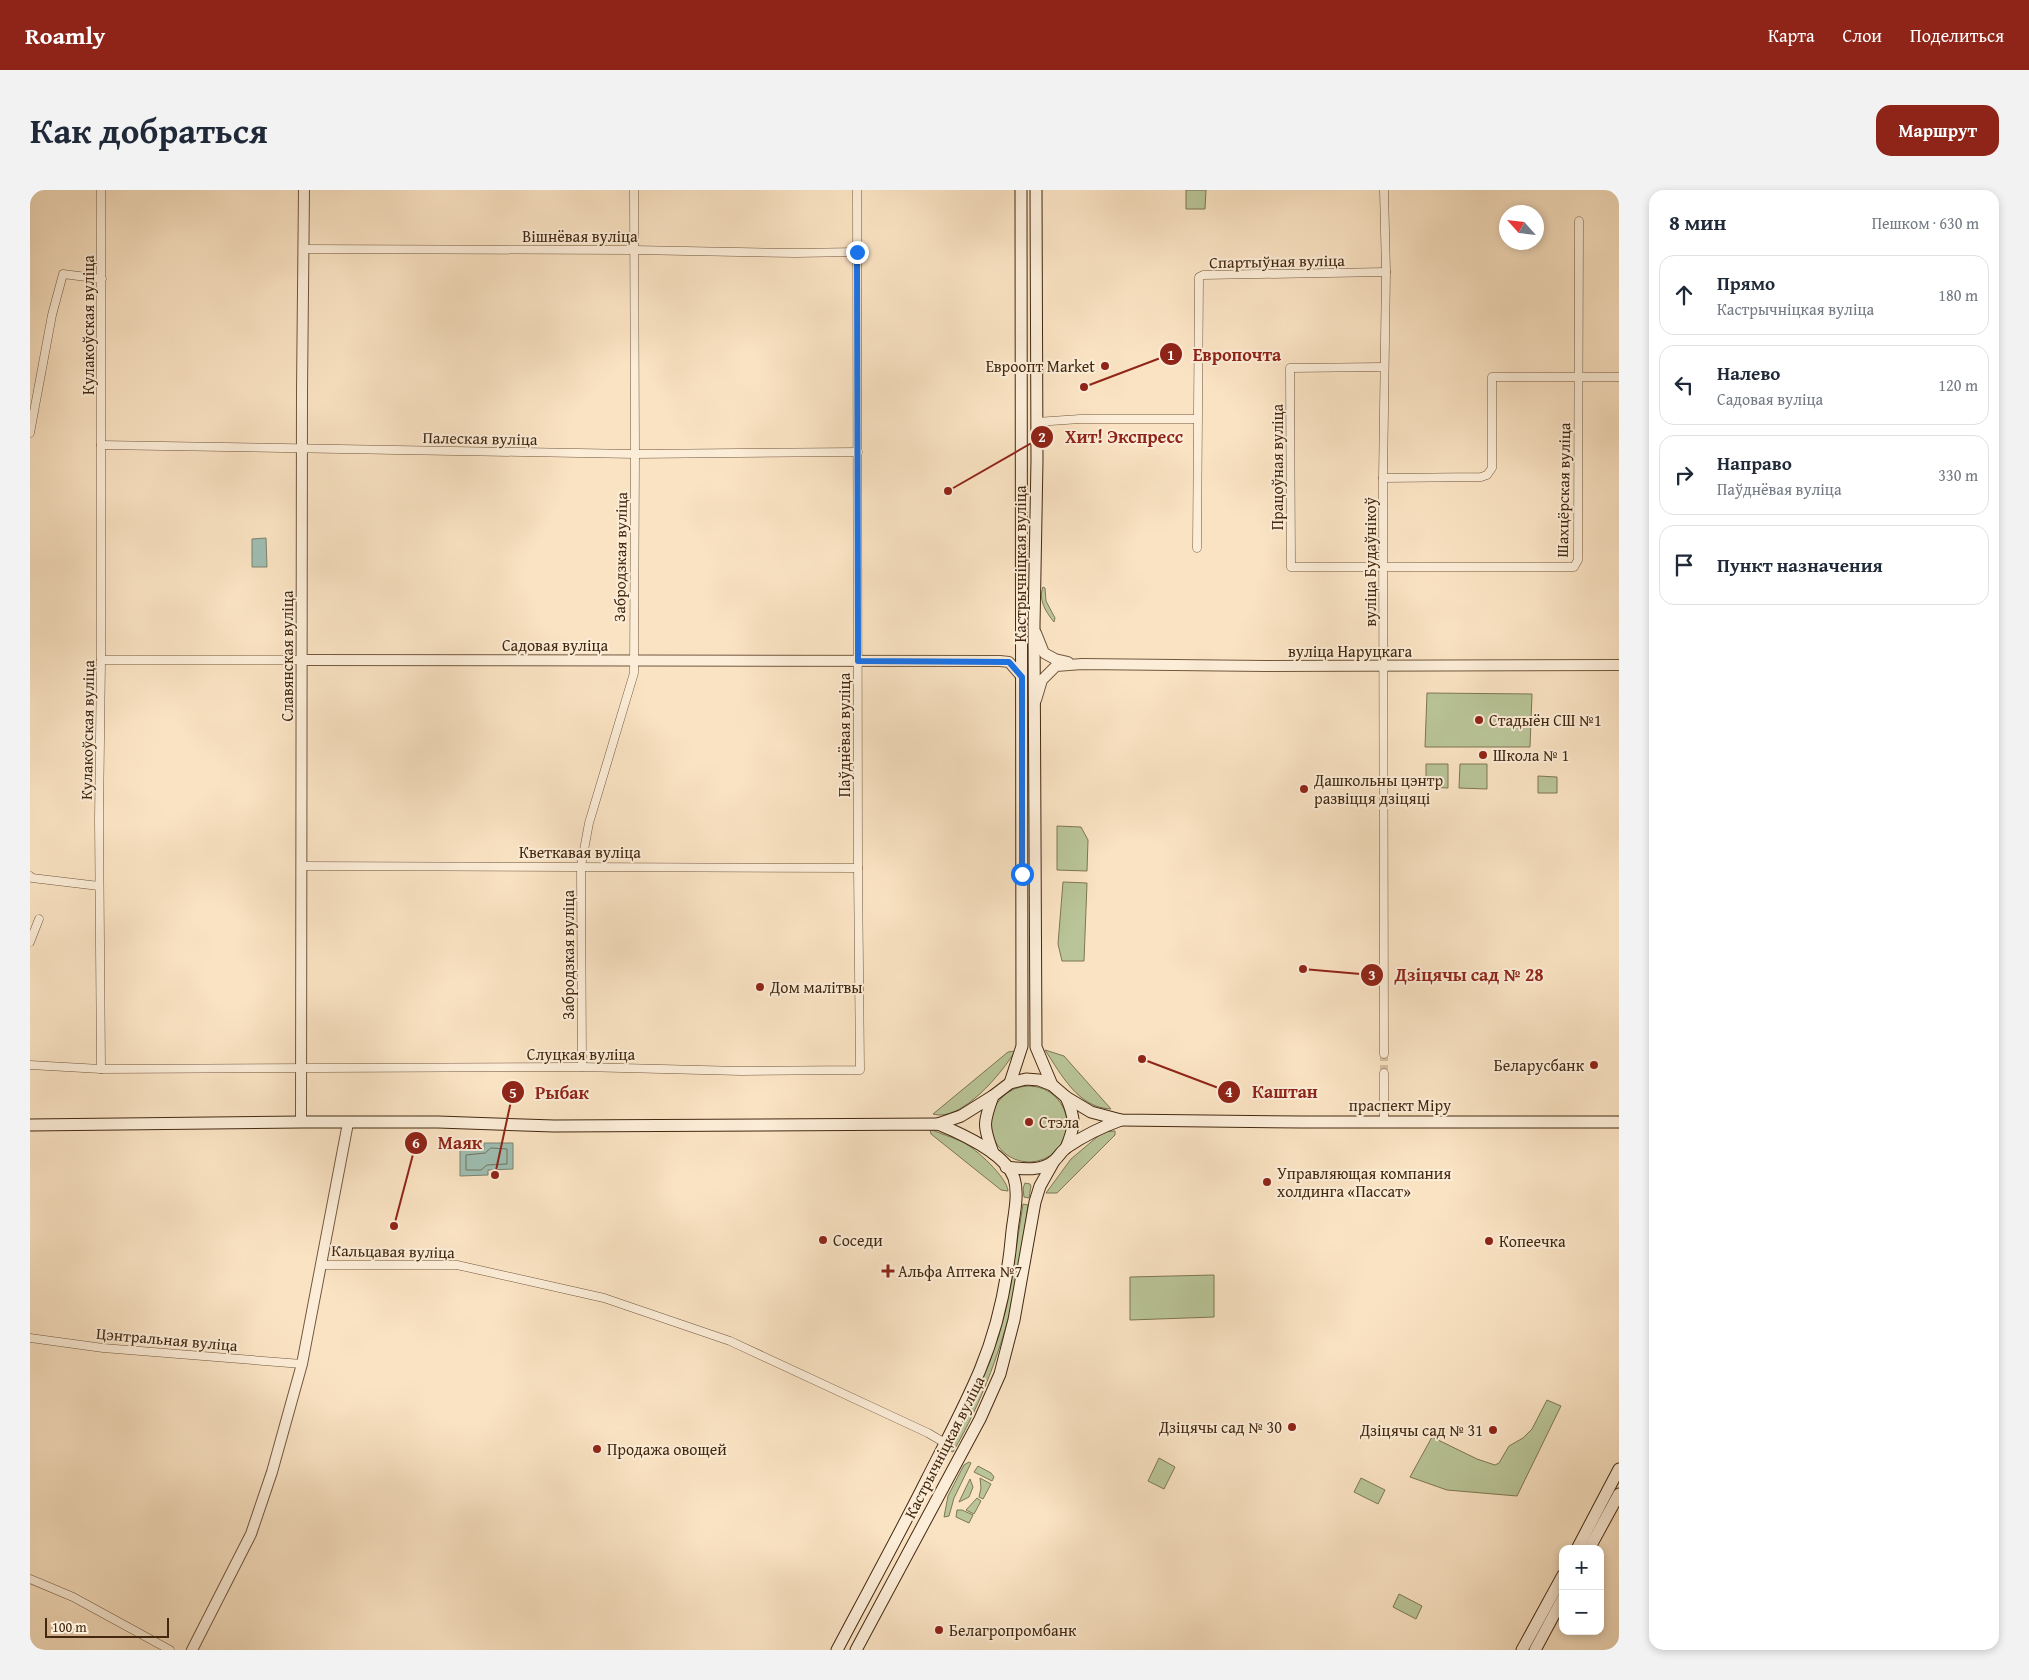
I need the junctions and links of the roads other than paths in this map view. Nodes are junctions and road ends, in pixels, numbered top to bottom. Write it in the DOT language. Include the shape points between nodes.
graph roads {
  1 [pos="101,190"];
  2 [pos="304,190"];
  3 [pos="634,190"];
  4 [pos="857,190"];
  5 [pos="1021,190"];
  6 [pos="1036,190"];
  7 [pos="1384,190"];
  8 [pos="1579,222"];
  9 [pos="304,249"];
  10 [pos="633,250"];
  11 [pos="857,252"];
  12 [pos="1386,272"];
  13 [pos="98,278"];
  14 [pos="1384,367"];
  15 [pos="1619,377"];
  16 [pos="1578,378"];
  17 [pos="1197,419"];
  18 [pos="1036,422"];
  19 [pos="30,433"];
  20 [pos="101,445"];
  21 [pos="302,450"];
  22 [pos="858,452"];
  23 [pos="635,454"];
  24 [pos="1383,478"];
  25 [pos="1197,548"];
  26 [pos="1384,567"];
  27 [pos="1034,626"];
  28 [pos="1022,646"];
  29 [pos="101,660"];
  30 [pos="302,660"];
  31 [pos="633,660"];
  32 [pos="858,661"];
  33 [pos="1009,662"];
  34 [pos="1082,664"];
  35 [pos="1619,665"];
  36 [pos="1384,666"];
  37 [pos="1022,677"];
  38 [pos="1036,700"];
  39 [pos="302,866"];
  40 [pos="581,866"];
  41 [pos="858,868"];
  42 [pos="31,877"];
  43 [pos="96,886"];
  44 [pos="39,919"];
  45 [pos="30,942"];
  46 [pos="1384,1054"];
  47 [pos="30,1065"];
  48 [pos="582,1067"];
  49 [pos="96,1069"];
  50 [pos="301,1069"];
  51 [pos="860,1070"];
  52 [pos="1384,1073"];
  53 [pos="1010,1083"];
  54 [pos="1052,1084"];
  55 [pos="993,1096"];
  56 [pos="1066,1097"];
  57 [pos="1121,1120"];
  58 [pos="301,1122"];
  59 [pos="1384,1122"];
  60 [pos="1619,1122"];
  61 [pos="348,1123"];
  62 [pos="938,1124"];
  63 [pos="30,1125"];
  64 [pos="1066,1148"];
  65 [pos="992,1153"];
  66 [pos="1054,1161"];
  67 [pos="1006,1167"];
  68 [pos="322,1265"];
  69 [pos="30,1338"];
  70 [pos="752,1352"];
  71 [pos="302,1364"];
  72 [pos="946,1443"];
  73 [pos="1619,1469"];
  74 [pos="1619,1494"];
  75 [pos="1579,1545"];
  76 [pos="1591,1545"];
  77 [pos="30,1579"];
  78 [pos="1559,1581"];
  79 [pos="1559,1605"];
  80 [pos="170,1650"];
  81 [pos="192,1650"];
  82 [pos="837,1650"];
  83 [pos="856,1650"];
  84 [pos="1522,1650"];
  85 [pos="1535,1650"];
  1 -- 13 [label="street, Кулакоўская вуліца"];
  2 -- 9 [label="street, Славянская вуліца"];
  3 -- 10 [label="street, Забродзкая вуліца"];
  4 -- 11 [label="street, Паўднёвая вуліца"];
  5 -- 28 [label="main road, Кастрычніцкая вуліца"];
  6 -- 18 [label="main road, Кастрычніцкая вуліца"];
  7 -- 12 [label="street, вуліца Будаўнікоў"];
  8 -- 16 [label="street, Шахцёрская вуліца"];
  9 -- 10 [label="street, Вішнёвая вуліца"];
  9 -- 21 [label="street, Славянская вуліца"];
  10 -- 11 [label="street, Вішнёвая вуліца"];
  10 -- 23 [label="street, Забродзкая вуліца"];
  11 -- 22 [label="street, Паўднёвая вуліца"];
  12 -- 14 [label="street, вуліца Будаўнікоў"];
  12 -- 17 [label="street, Спартыўная вуліца" via="1202,275 1199,278"];
  13 -- 19 [label="street" via="63,274"];
  13 -- 20 [label="street, Кулакоўская вуліца"];
  14 -- 24 [label="street, вуліца Будаўнікоў"];
  14 -- 26 [label="street, Працоўная вуліца" via="1290,368 1291,567"];
  15 -- 16 [label="street"];
  16 -- 24 [label="street" via="1492,377 1492,468 1484,476"];
  16 -- 26 [label="street, Шахцёрская вуліца" via="1576,565"];
  17 -- 18 [label="street"];
  17 -- 25 [label="street, Спартыўная вуліца"];
  18 -- 27 [label="main road, Кастрычніцкая вуліца"];
  20 -- 21 [label="street, Палеская вуліца"];
  20 -- 29 [label="street, Кулакоўская вуліца"];
  21 -- 23 [label="street, Палеская вуліца"];
  21 -- 30 [label="street, Славянская вуліца"];
  22 -- 23 [label="street, Палеская вуліца"];
  22 -- 32 [label="street, Паўднёвая вуліца"];
  23 -- 31 [label="street, Забродзкая вуліца"];
  24 -- 26 [label="street, вуліца Будаўнікоў"];
  26 -- 36 [label="street, вуліца Будаўнікоў"];
  27 -- 34 [label="street" via="1044,654"];
  27 -- 38 [label="main road, Кастрычніцкая вуліца"];
  28 -- 33 [label="street"];
  28 -- 37 [label="main road, Кастрычніцкая вуліца"];
  29 -- 30 [label="street, Садовая вуліца"];
  29 -- 43 [label="street, Кулакоўская вуліца"];
  30 -- 31 [label="street, Садовая вуліца"];
  30 -- 39 [label="street, Славянская вуліца"];
  31 -- 32 [label="street, Садовая вуліца"];
  31 -- 40 [label="street, Забродзкая вуліца" via="634,673 589,823"];
  32 -- 33 [label="street, Садовая вуліца"];
  32 -- 41 [label="street, Паўднёвая вуліца"];
  33 -- 37 [label="street"];
  34 -- 36 [label="street, вуліца Наруцкага"];
  34 -- 38 [label="street" via="1056,666 1042,680"];
  35 -- 36 [label="street, вуліца Наруцкага"];
  36 -- 46 [label="street, вуліца Будаўнікоў"];
  37 -- 53 [label="main road, Кастрычніцкая вуліца" via="1022,1046"];
  38 -- 54 [label="main road, Кастрычніцкая вуліца" via="1036,1047"];
  39 -- 40 [label="street, Кветкавая вуліца"];
  39 -- 50 [label="street, Славянская вуліца"];
  40 -- 41 [label="street, Кветкавая вуліца"];
  40 -- 48 [label="street, Забродзкая вуліца"];
  41 -- 51 [label="street, Паўднёвая вуліца"];
  42 -- 43 [label="street"];
  43 -- 49 [label="street, Кулакоўская вуліца"];
  44 -- 45 [label="street"];
  47 -- 49 [label="street"];
  48 -- 50 [label="street, Слуцкая вуліца"];
  48 -- 51 [label="street, Слуцкая вуліца"];
  49 -- 50 [label="street"];
  50 -- 58 [label="street, Славянская вуліца"];
  52 -- 59 [label="street"];
  53 -- 54 [label="main road" via="1026,1079"];
  53 -- 55 [label="main road"];
  54 -- 56 [label="main road"];
  55 -- 62 [label="main road" via="961,1116"];
  55 -- 65 [label="main road" via="984,1130"];
  56 -- 57 [label="main road" via="1091,1112"];
  56 -- 64 [label="main road" via="1073,1113 1074,1128"];
  57 -- 59 [label="main road, праспект Міру"];
  57 -- 64 [label="main road"];
  58 -- 61 [label="main road"];
  58 -- 63 [label="main road"];
  59 -- 60 [label="main road, праспект Міру"];
  61 -- 62 [label="main road" via="554,1126"];
  61 -- 68 [label="street, Кальцавая вуліца"];
  62 -- 65 [label="main road"];
  64 -- 66 [label="main road"];
  65 -- 67 [label="main road"];
  66 -- 67 [label="main road" via="1039,1168"];
  66 -- 83 [label="main road, Кастрычніцкая вуліца" via="1035,1202 1014,1320 1000,1374 980,1419"];
  67 -- 72 [label="main road, Кастрычніцкая вуліца" via="1016,1188 1010,1256 999,1310 981,1369"];
  68 -- 70 [label="street, Кальцавая вуліца" via="458,1265 604,1298 730,1341"];
  68 -- 71 [label="street"];
  69 -- 71 [label="street, Цэнтральная вуліца" via="103,1348"];
  70 -- 72 [label="street, Кастрычніцкая вуліца"];
  71 -- 81 [label="street" via="251,1534"];
  72 -- 82 [label="main road, Кастрычніцкая вуліца"];
  73 -- 75 [label="main road"];
  74 -- 76 [label="main road"];
  77 -- 80 [label="street" via="73,1597"];
  78 -- 84 [label="main road"];
  79 -- 85 [label="main road"];
}
